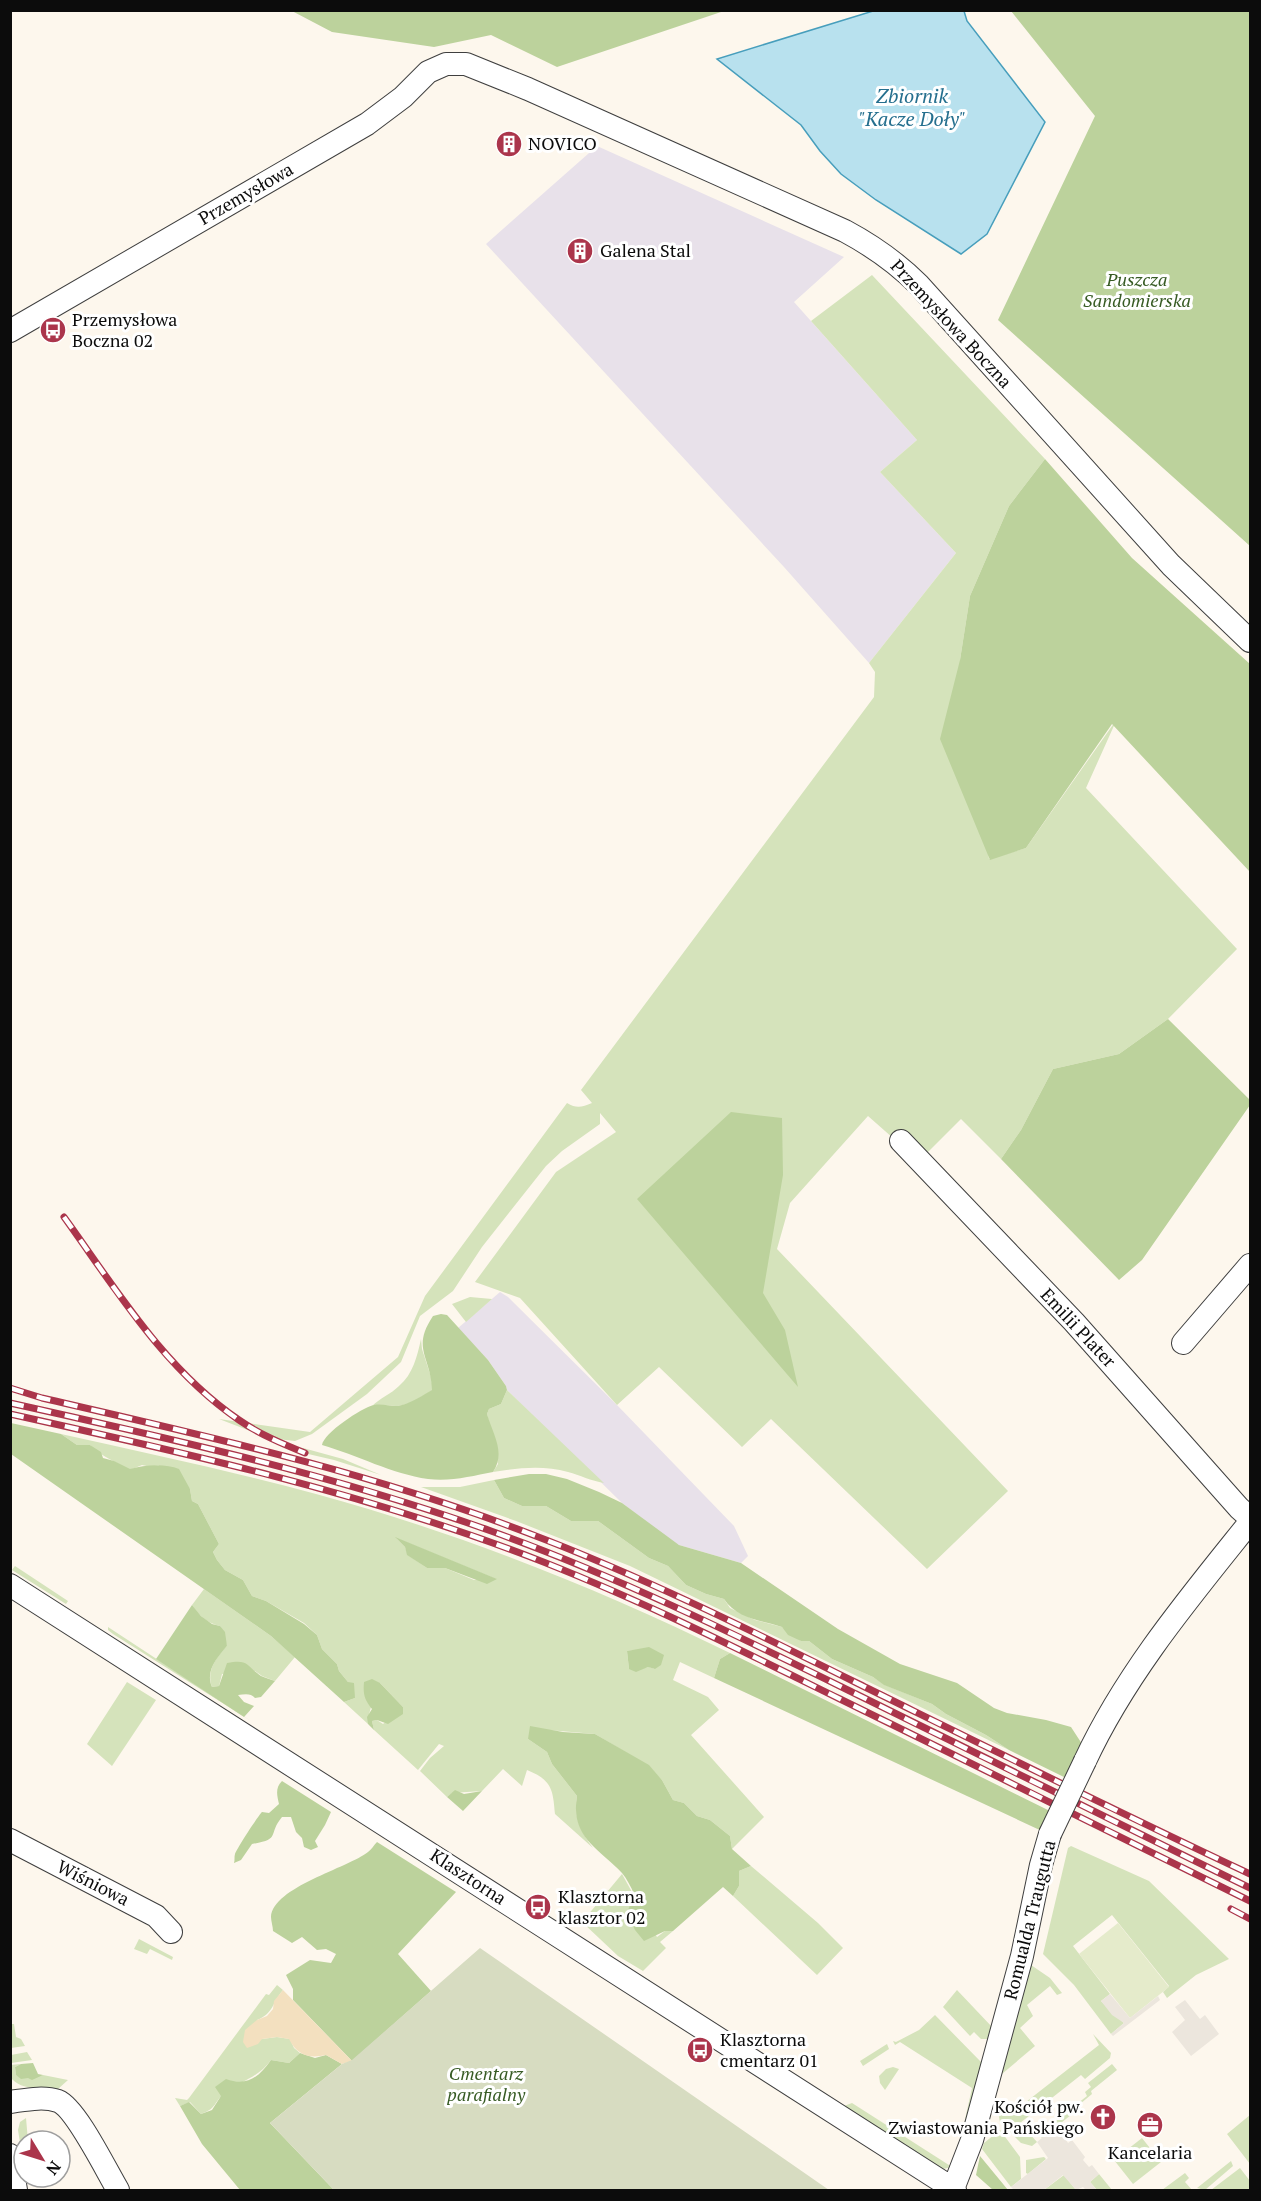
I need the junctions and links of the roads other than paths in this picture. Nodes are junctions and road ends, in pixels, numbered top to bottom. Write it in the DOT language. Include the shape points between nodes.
graph roads {
  1 [pos="478,67"];
  2 [pos="10,332"];
  3 [pos="1251,641"];
  4 [pos="901,1141"];
  5 [pos="1251,1265"];
  6 [pos="1183,1343"];
  7 [pos="1251,1520"];
  8 [pos="10,1585"];
  9 [pos="10,1840"];
  10 [pos="171,1932"];
  11 [pos="10,2102"];
  12 [pos="10,2155"];
  13 [pos="16,2190"];
  14 [pos="118,2190"];
  15 [pos="954,2190"];
  1 -- 2 [label="street, Przemysłowa" via="457,63 428,72 367,124"];
  1 -- 3 [label="street, Przemysłowa Boczna" via="844,231 880,251 919,285 1171,564"];
  4 -- 7 [label="street, Emilii Plater" via="1074,1322"];
  5 -- 6 [label="street"];
  7 -- 15 [label="street, Romualda Traugutta, bridge" via="1177,1614 1098,1734 1050,1834 1022,1956 972,2139"];
  8 -- 15 [label="street, Klasztorna"];
  9 -- 10 [label="street, Wiśniowa" via="156,1916"];
  11 -- 14 [label="street" via="47,2099 65,2105"];
  12 -- 13 [label="street"];
}
